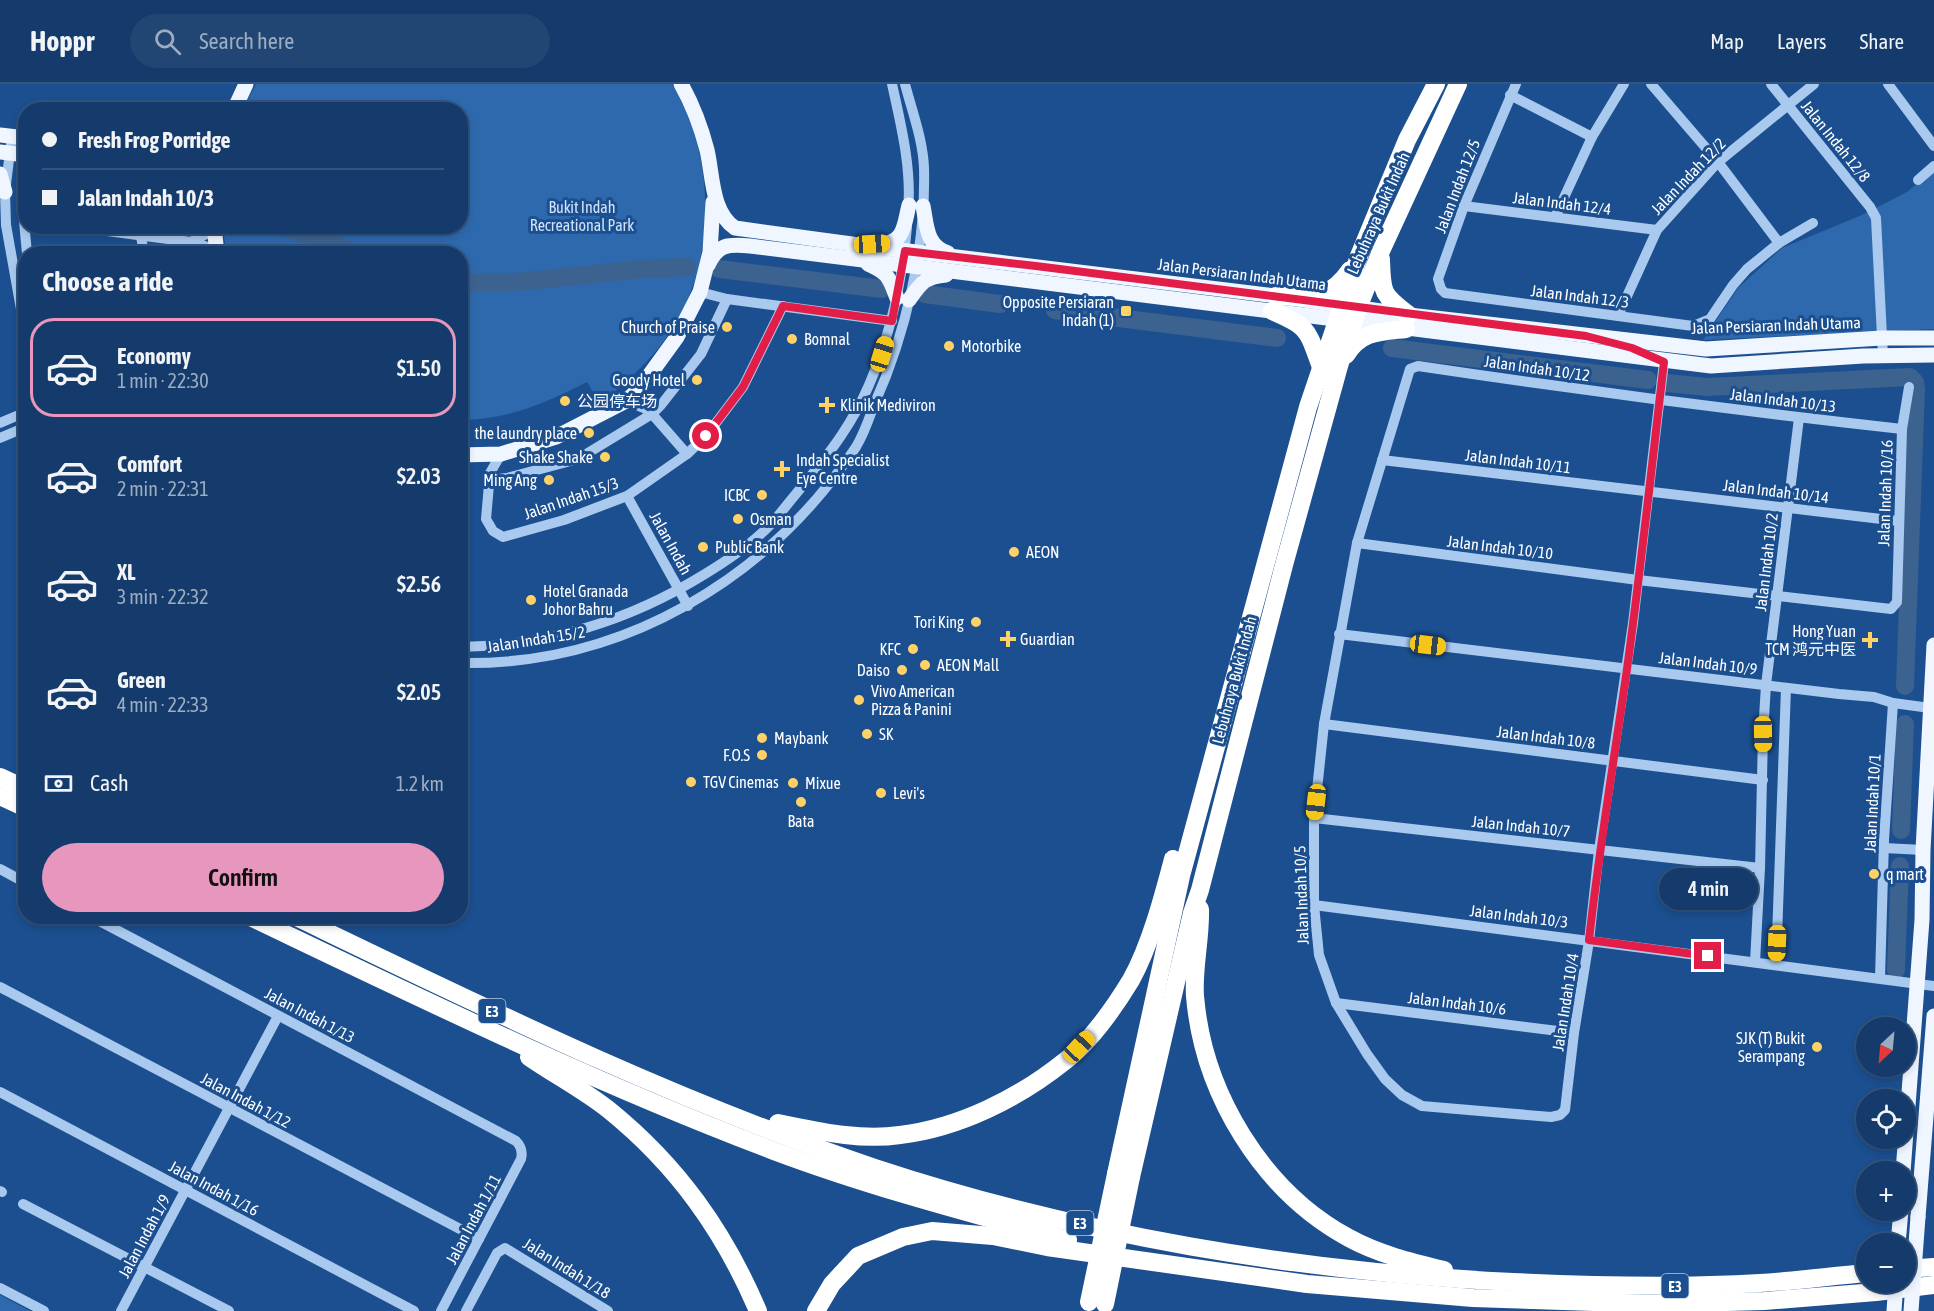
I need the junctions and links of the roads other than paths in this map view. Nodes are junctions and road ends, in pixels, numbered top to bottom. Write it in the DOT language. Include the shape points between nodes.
graph roads {
  1 [pos="246,84"];
  2 [pos="681,84"];
  3 [pos="892,84"];
  4 [pos="905,84"];
  5 [pos="1436,84"];
  6 [pos="1458,84"];
  7 [pos="1516,84"];
  8 [pos="1624,84"];
  9 [pos="1651,84"];
  10 [pos="1771,84"];
  11 [pos="1814,84"];
  12 [pos="1888,84"];
  13 [pos="1510,95"];
  14 [pos="238,102"];
  15 [pos="1788,104"];
  16 [pos="13,136"];
  17 [pos="1593,137"];
  18 [pos="1934,146"];
  19 [pos="12,153"];
  20 [pos="1718,162"];
  21 [pos="1934,166"];
  22 [pos="0,174"];
  23 [pos="1918,180"];
  24 [pos="714,190"];
  25 [pos="5,192"];
  26 [pos="916,206"];
  27 [pos="1464,206"];
  28 [pos="1555,217"];
  29 [pos="1813,223"];
  30 [pos="1657,230"];
  31 [pos="127,234"];
  32 [pos="206,234"];
  33 [pos="141,236"];
  34 [pos="191,242"];
  35 [pos="1779,243"];
  36 [pos="143,246"];
  37 [pos="192,246"];
  38 [pos="202,246"];
  39 [pos="1381,251"];
  40 [pos="858,252"];
  41 [pos="1359,256"];
  42 [pos="910,259"];
  43 [pos="708,265"];
  44 [pos="966,266"];
  45 [pos="18,292"];
  46 [pos="700,292"];
  47 [pos="1451,295"];
  48 [pos="727,299"];
  49 [pos="903,299"];
  50 [pos="1274,304"];
  51 [pos="783,306"];
  52 [pos="1347,314"];
  53 [pos="1618,316"];
  54 [pos="892,321"];
  55 [pos="1407,322"];
  56 [pos="1586,336"];
  57 [pos="1882,338"];
  58 [pos="1934,338"];
  59 [pos="1706,349"];
  60 [pos="1934,355"];
  61 [pos="1890,356"];
  62 [pos="1664,362"];
  63 [pos="1330,366"];
  64 [pos="1934,368"];
  65 [pos="1410,369"];
  66 [pos="1909,387"];
  67 [pos="640,388"];
  68 [pos="1660,399"];
  69 [pos="626,401"];
  70 [pos="648,411"];
  71 [pos="18,415"];
  72 [pos="1799,418"];
  73 [pos="0,423"];
  74 [pos="1902,429"];
  75 [pos="18,430"];
  76 [pos="0,438"];
  77 [pos="501,454"];
  78 [pos="687,454"];
  79 [pos="468,455"];
  80 [pos="478,455"];
  81 [pos="1382,460"];
  82 [pos="490,477"];
  83 [pos="1650,491"];
  84 [pos="627,496"];
  85 [pos="1788,507"];
  86 [pos="1898,521"];
  87 [pos="1357,543"];
  88 [pos="1638,580"];
  89 [pos="1259,584"];
  90 [pos="679,590"];
  91 [pos="1777,596"];
  92 [pos="1897,602"];
  93 [pos="688,606"];
  94 [pos="1339,634"];
  95 [pos="1934,645"];
  96 [pos="468,646"];
  97 [pos="468,663"];
  98 [pos="1627,669"];
  99 [pos="1766,685"];
  100 [pos="1786,688"];
  101 [pos="1893,703"];
  102 [pos="1930,708"];
  103 [pos="1324,724"];
  104 [pos="1613,760"];
  105 [pos="0,777"];
  106 [pos="1763,780"];
  107 [pos="18,785"];
  108 [pos="0,796"];
  109 [pos="18,804"];
  110 [pos="1314,818"];
  111 [pos="1761,834"];
  112 [pos="1782,836"];
  113 [pos="1884,848"];
  114 [pos="1599,850"];
  115 [pos="1930,851"];
  116 [pos="1760,868"];
  117 [pos="0,869"];
  118 [pos="18,879"];
  119 [pos="1200,890"];
  120 [pos="1314,905"];
  121 [pos="105,924"];
  122 [pos="265,924"];
  123 [pos="311,924"];
  124 [pos="1589,940"];
  125 [pos="1755,962"];
  126 [pos="1776,965"];
  127 [pos="1880,978"];
  128 [pos="1917,983"];
  129 [pos="1934,986"];
  130 [pos="0,987"];
  131 [pos="1336,1003"];
  132 [pos="278,1016"];
  133 [pos="1934,1016"];
  134 [pos="464,1019"];
  135 [pos="1574,1033"];
  136 [pos="0,1092"];
  137 [pos="692,1099"];
  138 [pos="229,1108"];
  139 [pos="1565,1110"];
  140 [pos="516,1141"];
  141 [pos="1905,1161"];
  142 [pos="1124,1176"];
  143 [pos="185,1190"];
  144 [pos="23,1204"];
  145 [pos="479,1239"];
  146 [pos="1142,1260"];
  147 [pos="145,1267"];
  148 [pos="1934,1267"];
  149 [pos="1916,1268"];
  150 [pos="1856,1274"];
  151 [pos="1483,1281"];
  152 [pos="1934,1285"];
  153 [pos="0,1288"];
  154 [pos="1895,1293"];
  155 [pos="1096,1307"];
  156 [pos="44,1311"];
  157 [pos="121,1311"];
  158 [pos="229,1311"];
  159 [pos="414,1311"];
  160 [pos="441,1311"];
  161 [pos="466,1311"];
  162 [pos="608,1311"];
  163 [pos="758,1311"];
  164 [pos="816,1311"];
  165 [pos="1894,1311"];
  166 [pos="1911,1311"];
  1 -- 14 [label="main road"];
  2 -- 24 [label="main road, Jalan Persiaran Indah Utama" via="704,141"];
  3 -- 26 [label="street"];
  4 -- 26 [label="street" via="924,166"];
  5 -- 41 [label="highway, Lebuhraya Bukit Indah" via="1407,140"];
  6 -- 39 [label="highway, Lebuhraya Bukit Indah"];
  7 -- 13 [label="street, Jalan Indah 12/5"];
  8 -- 17 [label="street"];
  9 -- 20 [label="street"];
  10 -- 15 [label="street, Jalan Indah 12/8"];
  11 -- 15 [label="street, Jalan Indah 12/2"];
  12 -- 18 [label="street"];
  13 -- 17 [label="street"];
  13 -- 27 [label="street, Jalan Indah 12/5"];
  15 -- 20 [label="street, Jalan Indah 12/2"];
  15 -- 57 [label="street, Jalan Indah 12/8" via="1875,218"];
  16 -- 19 [label="street"];
  17 -- 28 [label="street"];
  19 -- 25 [label="street"];
  20 -- 30 [label="street, Jalan Indah 12/2"];
  20 -- 35 [label="street"];
  21 -- 23 [label="street"];
  22 -- 25 [label="main road"];
  24 -- 40 [label="main road, Jalan Persiaran Indah Utama" via="722,215 735,228"];
  24 -- 43 [label="main road, Jalan Persiaran Indah Utama"];
  25 -- 45 [label="street" via="6,225"];
  26 -- 40 [label="main road" via="898,239"];
  26 -- 42 [label="street, Jalan Indah 15/2"];
  26 -- 44 [label="main road" via="933,244"];
  27 -- 28 [label="street, Jalan Indah 12/4"];
  27 -- 47 [label="street, Jalan Indah 12/5" via="1438,279 1441,289"];
  28 -- 30 [label="street, Jalan Indah 12/4"];
  29 -- 35 [label="street"];
  30 -- 53 [label="street, Jalan Indah 12/2"];
  31 -- 33 [label="street"];
  32 -- 34 [label="street"];
  33 -- 34 [label="street"];
  33 -- 36 [label="street"];
  34 -- 37 [label="street"];
  34 -- 38 [label="street"];
  35 -- 53 [label="street, Jalan Indah 12/3" via="1740,276 1705,322 1693,326"];
  39 -- 52 [label="highway, Lebuhraya Bukit Indah"];
  39 -- 55 [label="highway" via="1382,288"];
  40 -- 42 [label="main road, Jalan Persiaran Indah Utama"];
  40 -- 43 [label="main road, Jalan Persiaran Indah Utama" via="736,245 720,248"];
  40 -- 49 [label="main road" via="885,272"];
  41 -- 50 [label="highway" via="1333,290"];
  41 -- 52 [label="highway, Lebuhraya Bukit Indah"];
  42 -- 44 [label="main road, Jalan Persiaran Indah Utama"];
  42 -- 49 [label="street, Jalan Indah 15/2"];
  43 -- 46 [label="main road, Jalan Persiaran Indah Utama"];
  44 -- 49 [label="main road" via="928,278"];
  44 -- 50 [label="main road, Jalan Persiaran Indah Utama"];
  46 -- 48 [label="street"];
  46 -- 67 [label="main road, Jalan Persiaran Indah Utama" via="677,337"];
  47 -- 53 [label="street, Jalan Indah 12/3"];
  48 -- 51 [label="street"];
  48 -- 70 [label="street" via="701,354 662,405"];
  49 -- 54 [label="street, Jalan Indah 15/2"];
  49 -- 93 [label="street, Jalan Indah 15/2" via="900,335 857,445 785,533 738,573"];
  50 -- 52 [label="main road, Jalan Persiaran Indah Utama"];
  50 -- 63 [label="highway" via="1304,327"];
  51 -- 54 [label="street"];
  51 -- 78 [label="street, Jalan Indah 15/3" via="743,387 706,436"];
  52 -- 55 [label="main road, Jalan Persiaran Indah Utama"];
  52 -- 63 [label="highway, Lebuhraya Bukit Indah"];
  54 -- 90 [label="street, Jalan Indah 15/2" via="869,385 836,445 769,526 726,562"];
  55 -- 56 [label="main road, Jalan Persiaran Indah Utama"];
  55 -- 62 [label="main road, Jalan Persiaran Indah Utama"];
  55 -- 63 [label="highway" via="1369,334"];
  56 -- 59 [label="main road, Jalan Persiaran Indah Utama"];
  56 -- 62 [label="main road" via="1632,348"];
  57 -- 58 [label="main road, Jalan Persiaran Indah Utama"];
  57 -- 59 [label="main road, Jalan Persiaran Indah Utama"];
  57 -- 61 [label="street"];
  59 -- 62 [label="main road"];
  60 -- 61 [label="main road, Jalan Persiaran Indah Utama"];
  61 -- 62 [label="main road, Jalan Persiaran Indah Utama" via="1711,366"];
  61 -- 64 [label="main road" via="1924,362"];
  62 -- 68 [label="street, Jalan Indah 10/4"];
  63 -- 89 [label="highway, Lebuhraya Bukit Indah" via="1308,407"];
  63 -- 119 [label="highway, Lebuhraya Bukit Indah" via="1287,554"];
  65 -- 68 [label="street, Jalan Indah 10/12" via="1418,366"];
  65 -- 81 [label="street, Jalan Indah 10/5"];
  66 -- 74 [label="street, Jalan Indah 10/16"];
  67 -- 69 [label="main road, Jalan Persiaran Indah Utama"];
  67 -- 70 [label="street"];
  68 -- 72 [label="street, Jalan Indah 10/13"];
  68 -- 83 [label="street, Jalan Indah 10/4"];
  69 -- 70 [label="street"];
  69 -- 77 [label="main road, Jalan Persiaran Indah Utama" via="556,437"];
  70 -- 78 [label="street"];
  70 -- 82 [label="street" via="578,459 507,478"];
  71 -- 73 [label="street"];
  72 -- 74 [label="street, Jalan Indah 10/13"];
  72 -- 85 [label="street, Jalan Indah 10/2"];
  74 -- 86 [label="street, Jalan Indah 10/16"];
  75 -- 76 [label="street"];
  77 -- 80 [label="main road, Jalan Persiaran Indah Utama"];
  77 -- 82 [label="street"];
  78 -- 84 [label="street, Jalan Indah 15/3"];
  79 -- 80 [label="main road, Jalan Persiaran Indah Utama"];
  80 -- 82 [label="street"];
  81 -- 83 [label="street, Jalan Indah 10/11"];
  81 -- 87 [label="street, Jalan Indah 10/5"];
  82 -- 84 [label="street, Jalan Indah 15/3" via="486,519 493,531 503,537 564,520"];
  83 -- 85 [label="street, Jalan Indah 10/14"];
  83 -- 88 [label="street, Jalan Indah 10/4"];
  84 -- 90 [label="street, Jalan Indah"];
  85 -- 86 [label="street, Jalan Indah 10/14"];
  85 -- 91 [label="street, Jalan Indah 10/2"];
  86 -- 92 [label="street, Jalan Indah 10/16"];
  87 -- 88 [label="street, Jalan Indah 10/10"];
  87 -- 94 [label="street, Jalan Indah 10/5"];
  88 -- 91 [label="street, Jalan Indah 10/10"];
  88 -- 98 [label="street, Jalan Indah 10/4"];
  89 -- 137 [label="highway" via="1244,612 1216,700 1150,934 1132,978 1104,1021 1066,1060 1011,1098 951,1123 900,1135 840,1135 778,1124"];
  89 -- 142 [label="highway, Lebuhraya Bukit Indah" via="1181,876"];
  90 -- 93 [label="street, Jalan Indah"];
  90 -- 96 [label="street, Jalan Indah 15/2" via="615,620 568,633"];
  91 -- 92 [label="street, Jalan Indah 10/10" via="1886,610"];
  91 -- 99 [label="street, Jalan Indah 10/2"];
  93 -- 97 [label="street, Jalan Indah 15/2" via="631,633 573,651 513,661"];
  94 -- 98 [label="street, Jalan Indah 10/9"];
  94 -- 103 [label="street, Jalan Indah 10/5"];
  95 -- 102 [label="main road"];
  98 -- 99 [label="street, Jalan Indah 10/9"];
  98 -- 104 [label="street, Jalan Indah 10/4"];
  99 -- 100 [label="street, Jalan Indah 10/9"];
  99 -- 106 [label="street, Jalan Indah 10/2"];
  100 -- 101 [label="street, Jalan Indah 10/9" via="1874,697"];
  100 -- 112 [label="street"];
  101 -- 102 [label="street, Jalan Indah 10/9"];
  101 -- 113 [label="street, Jalan Indah 10/1"];
  102 -- 115 [label="main road"];
  103 -- 104 [label="street, Jalan Indah 10/8"];
  103 -- 110 [label="street, Jalan Indah 10/5"];
  104 -- 106 [label="street, Jalan Indah 10/8"];
  104 -- 114 [label="street, Jalan Indah 10/4"];
  105 -- 107 [label="highway"];
  106 -- 111 [label="street, Jalan Indah 10/2"];
  108 -- 109 [label="highway"];
  110 -- 114 [label="street, Jalan Indah 10/7"];
  110 -- 120 [label="street, Jalan Indah 10/5"];
  111 -- 112 [label="street"];
  111 -- 116 [label="street, Jalan Indah 10/2"];
  112 -- 126 [label="street"];
  113 -- 115 [label="street"];
  113 -- 127 [label="street, Jalan Indah 10/1"];
  114 -- 116 [label="street, Jalan Indah 10/7"];
  114 -- 124 [label="street, Jalan Indah 10/4"];
  115 -- 128 [label="main road"];
  116 -- 125 [label="street, Jalan Indah 10/2"];
  117 -- 118 [label="street"];
  119 -- 142 [label="highway, Lebuhraya Bukit Indah"];
  119 -- 151 [label="highway" via="1201,933 1195,988 1200,1030 1218,1091 1252,1151 1286,1192 1348,1237 1402,1259"];
  120 -- 124 [label="street, Jalan Indah 10/3"];
  120 -- 131 [label="street, Jalan Indah 10/5" via="1319,955"];
  121 -- 132 [label="street, Jalan Indah 1/13"];
  122 -- 134 [label="highway, E3"];
  123 -- 137 [label="highway, E3" via="540,1034"];
  124 -- 125 [label="street, Jalan Indah 10/3"];
  124 -- 135 [label="street, Jalan Indah 10/4"];
  125 -- 126 [label="street, Jalan Indah 10/3"];
  126 -- 127 [label="street, Jalan Indah 10/3"];
  127 -- 128 [label="street, Jalan Indah 10/3"];
  128 -- 129 [label="street, Jalan Indah 10/3"];
  128 -- 141 [label="main road"];
  130 -- 138 [label="street, Jalan Indah 1/12"];
  131 -- 135 [label="street, Jalan Indah 10/6"];
  131 -- 139 [label="street, Jalan Indah 10/5" via="1385,1079 1422,1106 1551,1117"];
  132 -- 138 [label="street, Jalan Indah 1/9"];
  132 -- 140 [label="street, Jalan Indah 1/13"];
  133 -- 166 [label="main road, bridge"];
  134 -- 146 [label="highway, E3" via="672,1111 797,1159 910,1196"];
  134 -- 163 [label="highway" via="608,1109 662,1158 699,1202"];
  135 -- 139 [label="street, Jalan Indah 10/4"];
  136 -- 143 [label="street, Jalan Indah 1/16"];
  137 -- 151 [label="highway, E3" via="878,1168 1034,1212 1130,1234 1287,1261"];
  138 -- 143 [label="street, Jalan Indah 1/9"];
  138 -- 145 [label="street, Jalan Indah 1/12"];
  140 -- 145 [label="street, Jalan Indah 1/11" via="522,1149 521,1159"];
  142 -- 155 [label="highway, Lebuhraya Bukit Indah, bridge"];
  143 -- 147 [label="street, Jalan Indah 1/9"];
  143 -- 159 [label="street, Jalan Indah 1/16"];
  144 -- 147 [label="street"];
  145 -- 160 [label="street, Jalan Indah 1/11"];
  146 -- 152 [label="highway, E3" via="1307,1284 1568,1303 1764,1301"];
  146 -- 164 [label="highway" via="993,1236 932,1231 903,1237 858,1257 832,1284"];
  147 -- 157 [label="street, Jalan Indah 1/9"];
  147 -- 158 [label="street"];
  148 -- 149 [label="highway"];
  150 -- 151 [label="highway, E3" via="1666,1286"];
  153 -- 156 [label="street"];
  154 -- 165 [label="main road, bridge"];
  161 -- 162 [label="street, Jalan Indah 1/18" via="497,1253 505,1248"];
}
